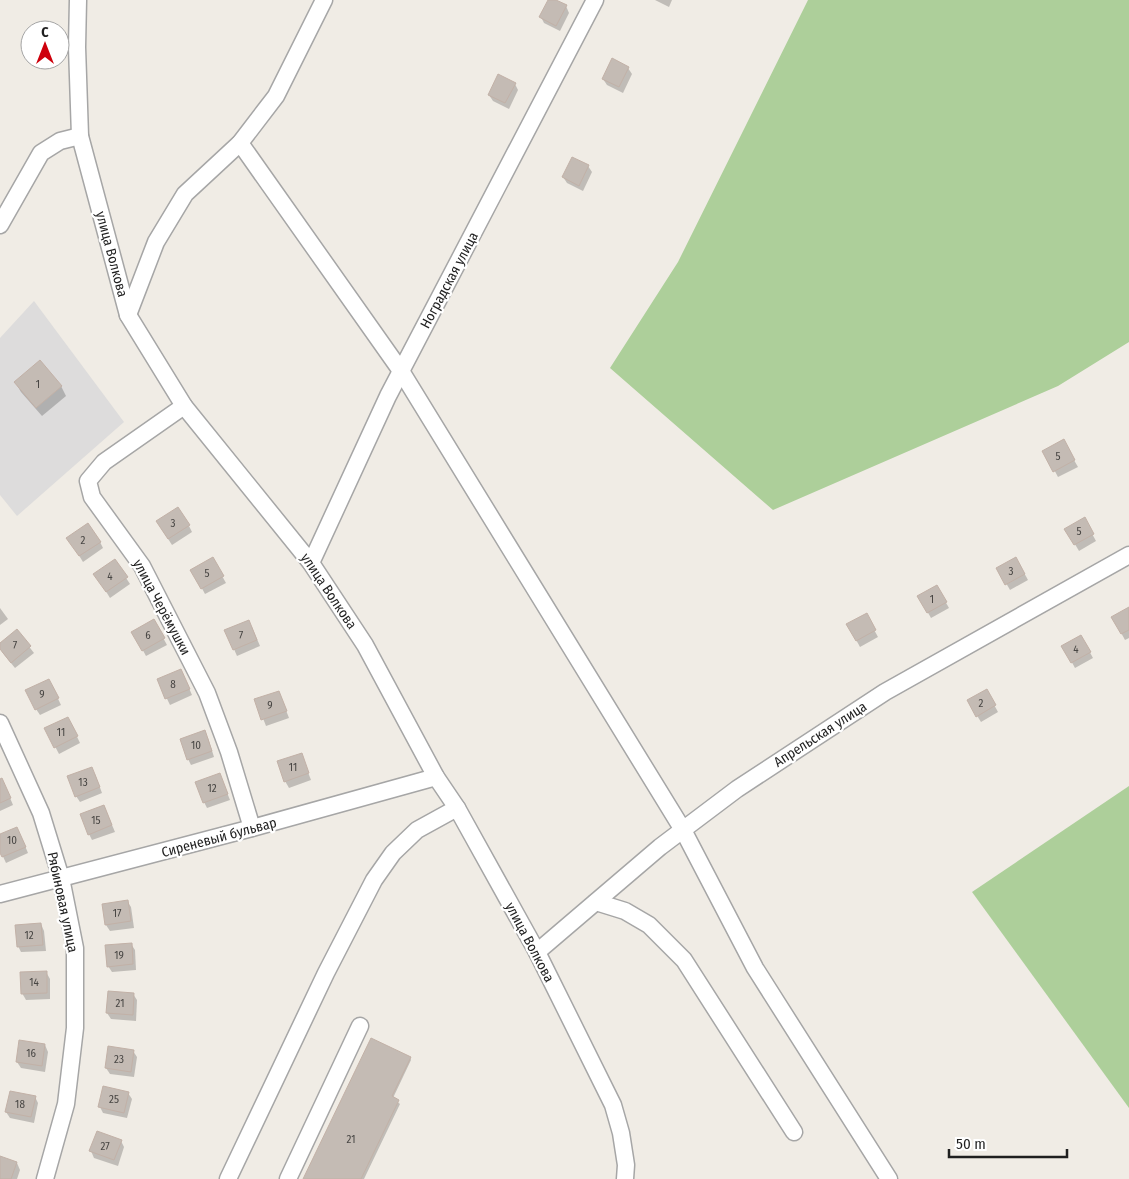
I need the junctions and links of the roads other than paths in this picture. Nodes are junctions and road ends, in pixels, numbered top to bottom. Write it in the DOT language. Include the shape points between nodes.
graph roads {
  1 [pos="78,0"];
  2 [pos="324,0"];
  3 [pos="595,0"];
  4 [pos="80,136"];
  5 [pos="240,143"];
  6 [pos="0,225"];
  7 [pos="128,315"];
  8 [pos="401,371"];
  9 [pos="184,406"];
  10 [pos="1129,555"];
  11 [pos="311,563"];
  12 [pos="0,723"];
  13 [pos="436,777"];
  14 [pos="457,808"];
  15 [pos="252,828"];
  16 [pos="683,830"];
  17 [pos="61,878"];
  18 [pos="0,894"];
  19 [pos="596,902"];
  20 [pos="537,952"];
  21 [pos="360,1026"];
  22 [pos="794,1132"];
  23 [pos="46,1179"];
  24 [pos="228,1179"];
  25 [pos="288,1179"];
  26 [pos="625,1179"];
  27 [pos="889,1179"];
  1 -- 4 [label="street, улица Волкова"];
  2 -- 5 [label="street" via="276,96"];
  3 -- 8 [label="street, Ноградская улица"];
  4 -- 6 [label="street" via="60,141 41,153"];
  4 -- 7 [label="street, улица Волкова"];
  5 -- 7 [label="street" via="185,194 156,242"];
  5 -- 8 [label="street"];
  7 -- 9 [label="street, улица Волкова"];
  8 -- 11 [label="street, Ноградская улица"];
  8 -- 16 [label="street"];
  9 -- 11 [label="street, улица Волкова"];
  9 -- 15 [label="street, улица Черёмушки" via="104,462 88,481 92,497 142,566 207,693"];
  10 -- 16 [label="street, Апрельская улица" via="885,692 737,789"];
  11 -- 13 [label="street, улица Волкова" via="365,646"];
  12 -- 17 [label="street, Рябиновая улица" via="41,813"];
  13 -- 14 [label="street, улица Волкова"];
  13 -- 15 [label="street, Сиреневый бульвар"];
  14 -- 20 [label="street, улица Волкова"];
  14 -- 24 [label="street" via="418,830 393,853 374,880"];
  15 -- 17 [label="street, Сиреневый бульвар"];
  16 -- 19 [label="street, Апрельская улица"];
  16 -- 27 [label="street" via="755,968"];
  17 -- 18 [label="street, Сиреневый бульвар"];
  17 -- 23 [label="street, Рябиновая улица" via="75,948 75,1028 66,1104"];
  19 -- 20 [label="street, Апрельская улица"];
  19 -- 22 [label="street" via="626,911 649,925 684,960"];
  20 -- 26 [label="street, улица Волкова" via="613,1105 621,1132"];
  21 -- 25 [label="street"];
}
